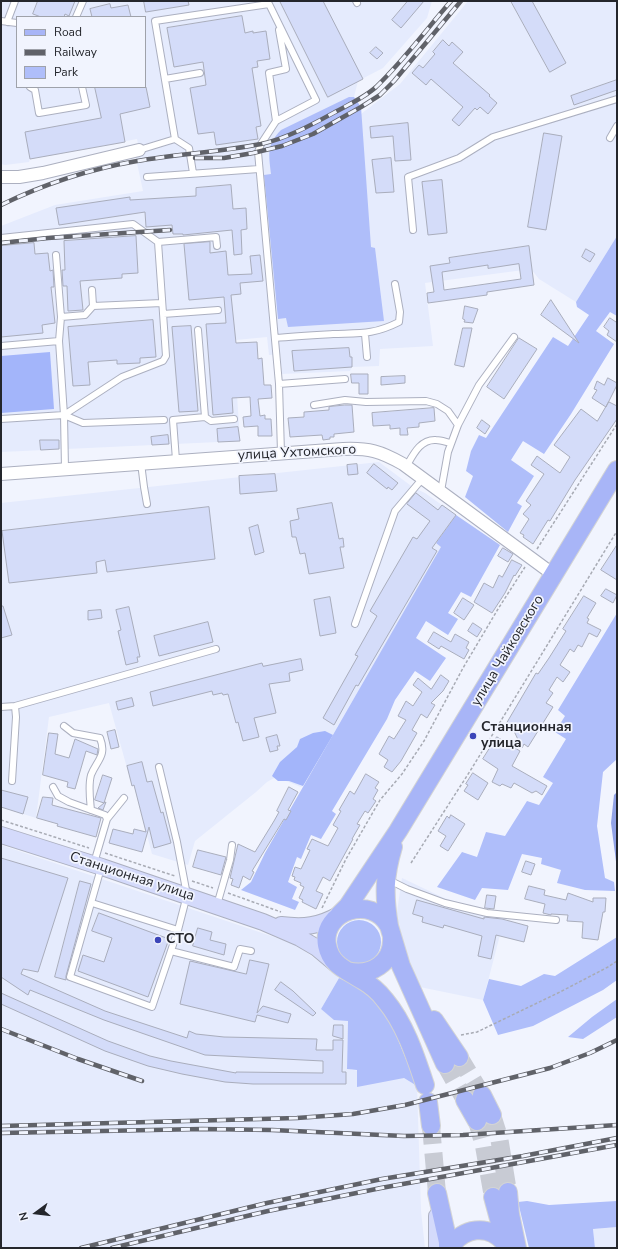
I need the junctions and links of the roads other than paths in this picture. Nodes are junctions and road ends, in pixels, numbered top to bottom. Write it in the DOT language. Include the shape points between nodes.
graph roads {
  1 [pos="15,1"];
  2 [pos="83,1"];
  3 [pos="76,16"];
  4 [pos="4,21"];
  5 [pos="278,22"];
  6 [pos="16,23"];
  7 [pos="200,73"];
  8 [pos="165,79"];
  9 [pos="32,88"];
  10 [pos="82,88"];
  11 [pos="617,98"];
  12 [pos="276,121"];
  13 [pos="617,126"];
  14 [pos="610,138"];
  15 [pos="175,139"];
  16 [pos="139,150"];
  17 [pos="259,169"];
  18 [pos="193,173"];
  19 [pos="147,176"];
  20 [pos="1,177"];
  21 [pos="413,230"];
  22 [pos="1,238"];
  23 [pos="158,242"];
  24 [pos="217,246"];
  25 [pos="56,255"];
  26 [pos="395,284"];
  27 [pos="92,290"];
  28 [pos="162,303"];
  29 [pos="93,306"];
  30 [pos="218,310"];
  31 [pos="163,314"];
  32 [pos="61,317"];
  33 [pos="198,330"];
  34 [pos="365,334"];
  35 [pos="514,337"];
  36 [pos="275,338"];
  37 [pos="59,341"];
  38 [pos="1,346"];
  39 [pos="367,357"];
  40 [pos="345,379"];
  41 [pos="279,384"];
  42 [pos="314,405"];
  43 [pos="64,416"];
  44 [pos="205,417"];
  45 [pos="234,419"];
  46 [pos="1,420"];
  47 [pos="164,420"];
  48 [pos="458,425"];
  49 [pos="451,443"];
  50 [pos="281,453"];
  51 [pos="176,460"];
  52 [pos="142,463"];
  53 [pos="406,467"];
  54 [pos="65,469"];
  55 [pos="617,470"];
  56 [pos="1,474"];
  57 [pos="423,478"];
  58 [pos="442,491"];
  59 [pos="147,504"];
  60 [pos="554,574"];
  61 [pos="355,624"];
  62 [pos="216,649"];
  63 [pos="15,706"];
  64 [pos="1,707"];
  65 [pos="64,726"];
  66 [pos="158,767"];
  67 [pos="12,781"];
  68 [pos="52,787"];
  69 [pos="124,798"];
  70 [pos="92,810"];
  71 [pos="107,820"];
  72 [pos="398,831"];
  73 [pos="1,835"];
  74 [pos="232,845"];
  75 [pos="98,861"];
  76 [pos="386,879"];
  77 [pos="187,888"];
  78 [pos="219,898"];
  79 [pos="92,903"];
  80 [pos="339,915"];
  81 [pos="556,920"];
  82 [pos="263,922"];
  83 [pos="178,930"];
  84 [pos="391,932"];
  85 [pos="171,951"];
  86 [pos="251,951"];
  87 [pos="339,967"];
  88 [pos="410,985"];
  89 [pos="425,1085"];
  90 [pos="473,1098"];
  91 [pos="428,1102"];
  92 [pos="485,1118"];
  93 [pos="431,1126"];
  94 [pos="437,1192"];
  95 [pos="501,1194"];
  96 [pos="509,1246"];
  97 [pos="437,1248"];
  98 [pos="449,1248"];
  1 -- 4 [label="lane"];
  2 -- 3 [label="lane"];
  4 -- 6 [label="lane"];
  5 -- 8 [label="lane" via="269,4 155,21"];
  5 -- 12 [label="lane" via="286,69 269,73"];
  5 -- 12 [label="lane" via="316,100"];
  7 -- 8 [label="lane"];
  8 -- 15 [label="lane"];
  9 -- 10 [label="lane" via="35,90 39,113 86,105"];
  11 -- 21 [label="lane" via="494,137 459,158 408,177"];
  12 -- 17 [label="lane" via="258,152"];
  13 -- 14 [label="lane"];
  15 -- 16 [label="lane"];
  15 -- 18 [label="lane" via="189,148"];
  16 -- 20 [label="street" via="43,173"];
  17 -- 18 [label="lane"];
  17 -- 36 [label="lane"];
  18 -- 19 [label="lane"];
  22 -- 23 [label="lane" via="134,224"];
  23 -- 24 [label="lane" via="216,238"];
  23 -- 28 [label="lane"];
  25 -- 32 [label="lane"];
  26 -- 34 [label="lane" via="400,306 399,322 386,329"];
  27 -- 29 [label="lane"];
  28 -- 29 [label="lane"];
  28 -- 31 [label="lane"];
  29 -- 32 [label="lane" via="85,314"];
  30 -- 31 [label="lane"];
  31 -- 43 [label="lane" via="166,356 163,361 122,378"];
  32 -- 37 [label="lane"];
  33 -- 44 [label="lane"];
  34 -- 36 [label="lane"];
  34 -- 39 [label="lane"];
  35 -- 48 [label="lane" via="479,385"];
  36 -- 41 [label="lane"];
  37 -- 38 [label="lane"];
  37 -- 43 [label="lane"];
  40 -- 41 [label="lane"];
  41 -- 50 [label="lane"];
  42 -- 48 [label="lane" via="345,400 426,401 448,411"];
  43 -- 46 [label="lane"];
  43 -- 47 [label="lane" via="83,423"];
  43 -- 54 [label="lane"];
  44 -- 45 [label="lane" via="211,420"];
  44 -- 51 [label="lane" via="174,420"];
  48 -- 49 [label="lane"];
  49 -- 53 [label="lane" via="435,440 423,444 415,451"];
  49 -- 58 [label="lane"];
  50 -- 51 [label="street, улица Ухтомского"];
  50 -- 53 [label="street, улица Ухтомского" via="371,450 387,454"];
  51 -- 52 [label="street, улица Ухтомского"];
  52 -- 54 [label="street, улица Ухтомского"];
  52 -- 59 [label="lane"];
  53 -- 57 [label="street, улица Ухтомского"];
  54 -- 56 [label="street, улица Ухтомского"];
  55 -- 60 [label="main road, улица Чайковского"];
  57 -- 58 [label="street, улица Ухтомского"];
  57 -- 61 [label="lane" via="395,511"];
  58 -- 60 [label="street, улица Ухтомского"];
  60 -- 72 [label="main road, улица Чайковского"];
  62 -- 63 [label="lane"];
  63 -- 64 [label="lane"];
  63 -- 67 [label="lane"];
  65 -- 70 [label="lane" via="73,733 100,738 103,744 102,755 91,775"];
  66 -- 77 [label="lane"];
  68 -- 70 [label="lane" via="58,796"];
  69 -- 71 [label="lane"];
  70 -- 71 [label="lane" via="105,815"];
  71 -- 75 [label="lane"];
  72 -- 76 [label="main road, улица Чайковского"];
  72 -- 80 [label="main road, улица Чайковского" via="348,906"];
  73 -- 75 [label="main road, Станционная улица"];
  74 -- 78 [label="lane"];
  75 -- 77 [label="main road, Станционная улица"];
  75 -- 79 [label="lane"];
  76 -- 81 [label="lane" via="445,902 480,911"];
  76 -- 84 [label="main road, улица Чайковского" via="385,902"];
  77 -- 78 [label="main road, Станционная улица"];
  77 -- 83 [label="lane"];
  78 -- 82 [label="main road, Станционная улица"];
  79 -- 83 [label="lane"];
  79 -- 85 [label="lane" via="70,977 152,1007"];
  80 -- 82 [label="main road, Станционная улица" via="327,922 307,926"];
  80 -- 84 [label="main road" via="353,910 373,911 386,920"];
  80 -- 87 [label="main road" via="330,928 327,939 330,953"];
  82 -- 87 [label="main road, Станционная улица" via="317,948"];
  83 -- 85 [label="lane"];
  84 -- 87 [label="main road" via="392,946 389,956 377,968 354,973"];
  84 -- 88 [label="main road"];
  85 -- 86 [label="lane" via="234,967 240,949"];
  87 -- 89 [label="main road" via="374,988 393,1010"];
  88 -- 88 [label="main road" via="452,1061 446,1038"];
  90 -- 92 [label="main road"];
  91 -- 93 [label="main road"];
  94 -- 97 [label="main road"];
  94 -- 98 [label="main road"];
  95 -- 96 [label="main road"];
  96 -- 98 [label="main road" via="495,1234 475,1230 466,1232"];
}
